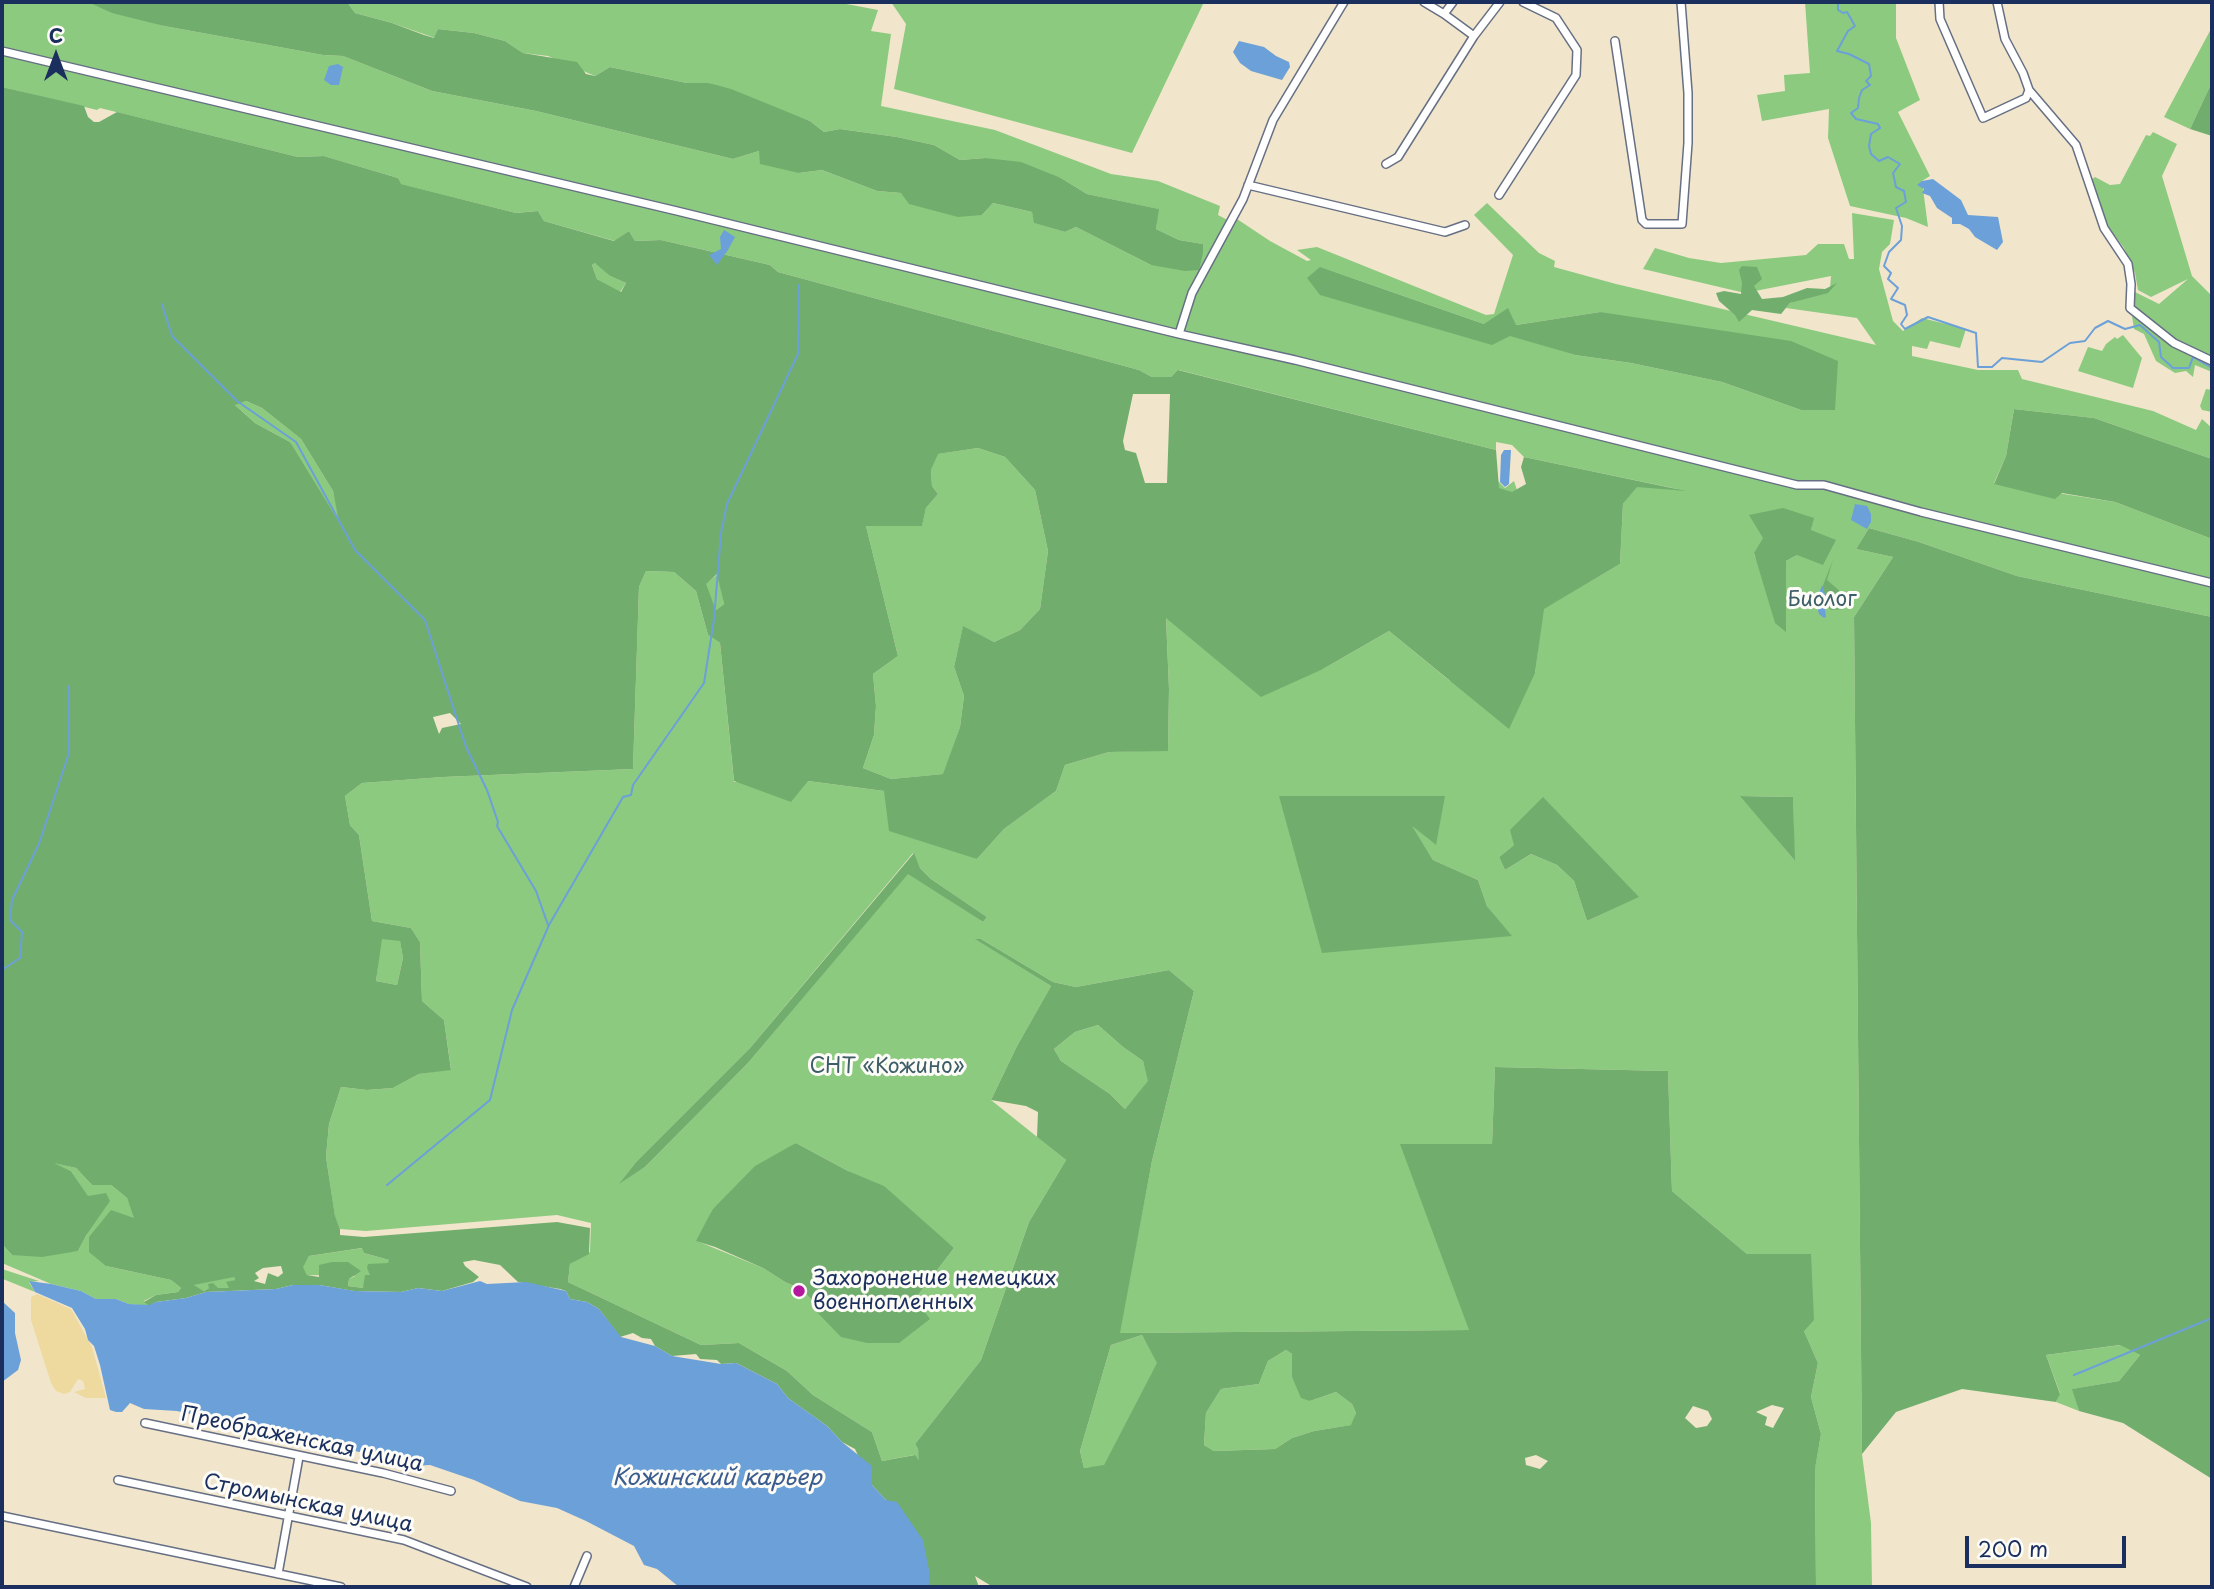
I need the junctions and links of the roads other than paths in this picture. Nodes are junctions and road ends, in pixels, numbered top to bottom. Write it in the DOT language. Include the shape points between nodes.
graph roads {
  1 [pos="1343,2"];
  2 [pos="1424,2"];
  3 [pos="1453,2"];
  4 [pos="1500,2"];
  5 [pos="1522,2"];
  6 [pos="1681,2"];
  7 [pos="1939,2"];
  8 [pos="1997,2"];
  9 [pos="1444,14"];
  10 [pos="1474,36"];
  11 [pos="1615,41"];
  12 [pos="2,51"];
  13 [pos="2029,90"];
  14 [pos="1386,164"];
  15 [pos="1248,185"];
  16 [pos="1499,195"];
  17 [pos="1465,226"];
  18 [pos="1180,334"];
  19 [pos="2212,361"];
  20 [pos="2212,583"];
  21 [pos="145,1423"];
  22 [pos="299,1457"];
  23 [pos="118,1480"];
  24 [pos="451,1492"];
  25 [pos="2,1516"];
  26 [pos="289,1516"];
  27 [pos="587,1556"];
  28 [pos="278,1574"];
  29 [pos="341,1587"];
  30 [pos="527,1587"];
  31 [pos="575,1587"];
  1 -- 15 [label="street" via="1273,120"];
  2 -- 9 [label="street"];
  3 -- 9 [label="street"];
  4 -- 10 [label="street"];
  5 -- 16 [label="street" via="1556,19 1577,50 1576,75"];
  6 -- 11 [label="street" via="1688,93 1682,224 1646,224 1642,220"];
  7 -- 13 [label="street" via="1940,19 1983,118 2026,98"];
  8 -- 13 [label="street" via="2005,39"];
  9 -- 10 [label="street"];
  10 -- 14 [label="street" via="1398,157"];
  12 -- 18 [label="street"];
  13 -- 19 [label="street" via="2076,145 2104,228 2129,264 2130,308 2174,343"];
  15 -- 17 [label="street" via="1446,232"];
  15 -- 18 [label="street" via="1192,292"];
  18 -- 20 [label="street" via="1797,485 1824,485"];
  21 -- 22 [label="street, Преображенская улица"];
  22 -- 24 [label="street, Преображенская улица"];
  22 -- 26 [label="street"];
  23 -- 26 [label="street, Стромынская улица"];
  25 -- 28 [label="street"];
  26 -- 28 [label="street"];
  26 -- 30 [label="street, Стромынская улица" via="404,1540"];
  27 -- 31 [label="street"];
  28 -- 29 [label="street"];
}
